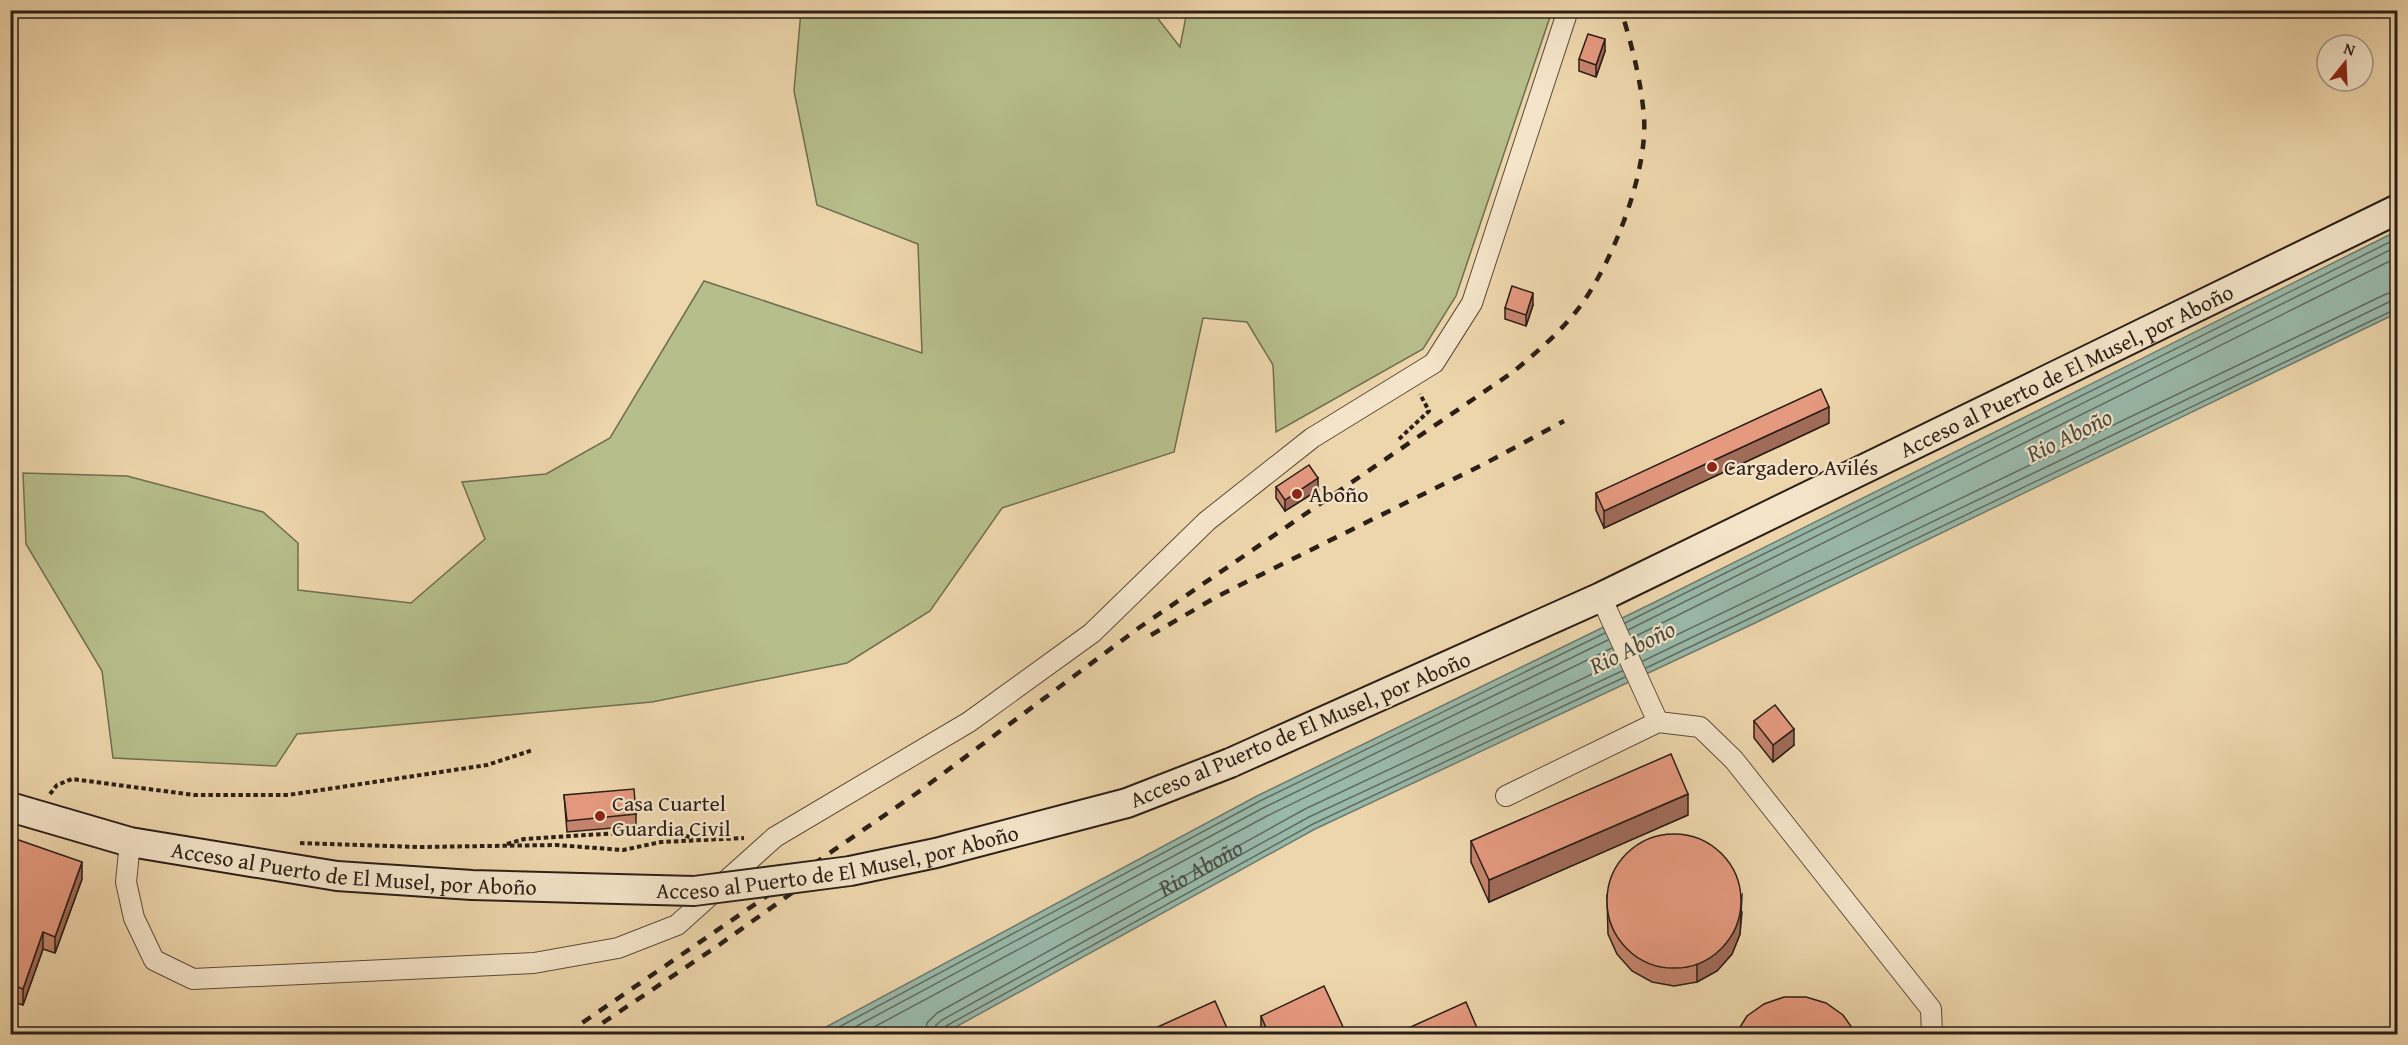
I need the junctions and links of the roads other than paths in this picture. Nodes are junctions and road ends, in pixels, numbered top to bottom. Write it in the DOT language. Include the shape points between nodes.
graph roads {
  1 [pos="1568,10"];
  2 [pos="2397,209"];
  3 [pos="1605,603"];
  4 [pos="1658,722"];
  5 [pos="1506,796"];
  6 [pos="10,807"];
  7 [pos="130,842"];
  8 [pos="1932,1035"];
  1 -- 7 [label="street" via="1472,303 1434,363 1312,438 1207,521 1092,633 969,722 775,837 676,925 618,948 534,963 193,979 154,960 134,918 126,882"];
  2 -- 3 [label="street, Acceso al Puerto de El Musel, por Aboño"];
  3 -- 4 [label="street"];
  3 -- 7 [label="street, Acceso al Puerto de El Musel, por Aboño, bridge" via="1127,803 936,853 850,871 694,891 472,885 337,876"];
  4 -- 5 [label="street"];
  4 -- 8 [label="street" via="1700,727 1734,760 1931,1009"];
  6 -- 7 [label="street, Acceso al Puerto de El Musel, por Aboño"];
}
